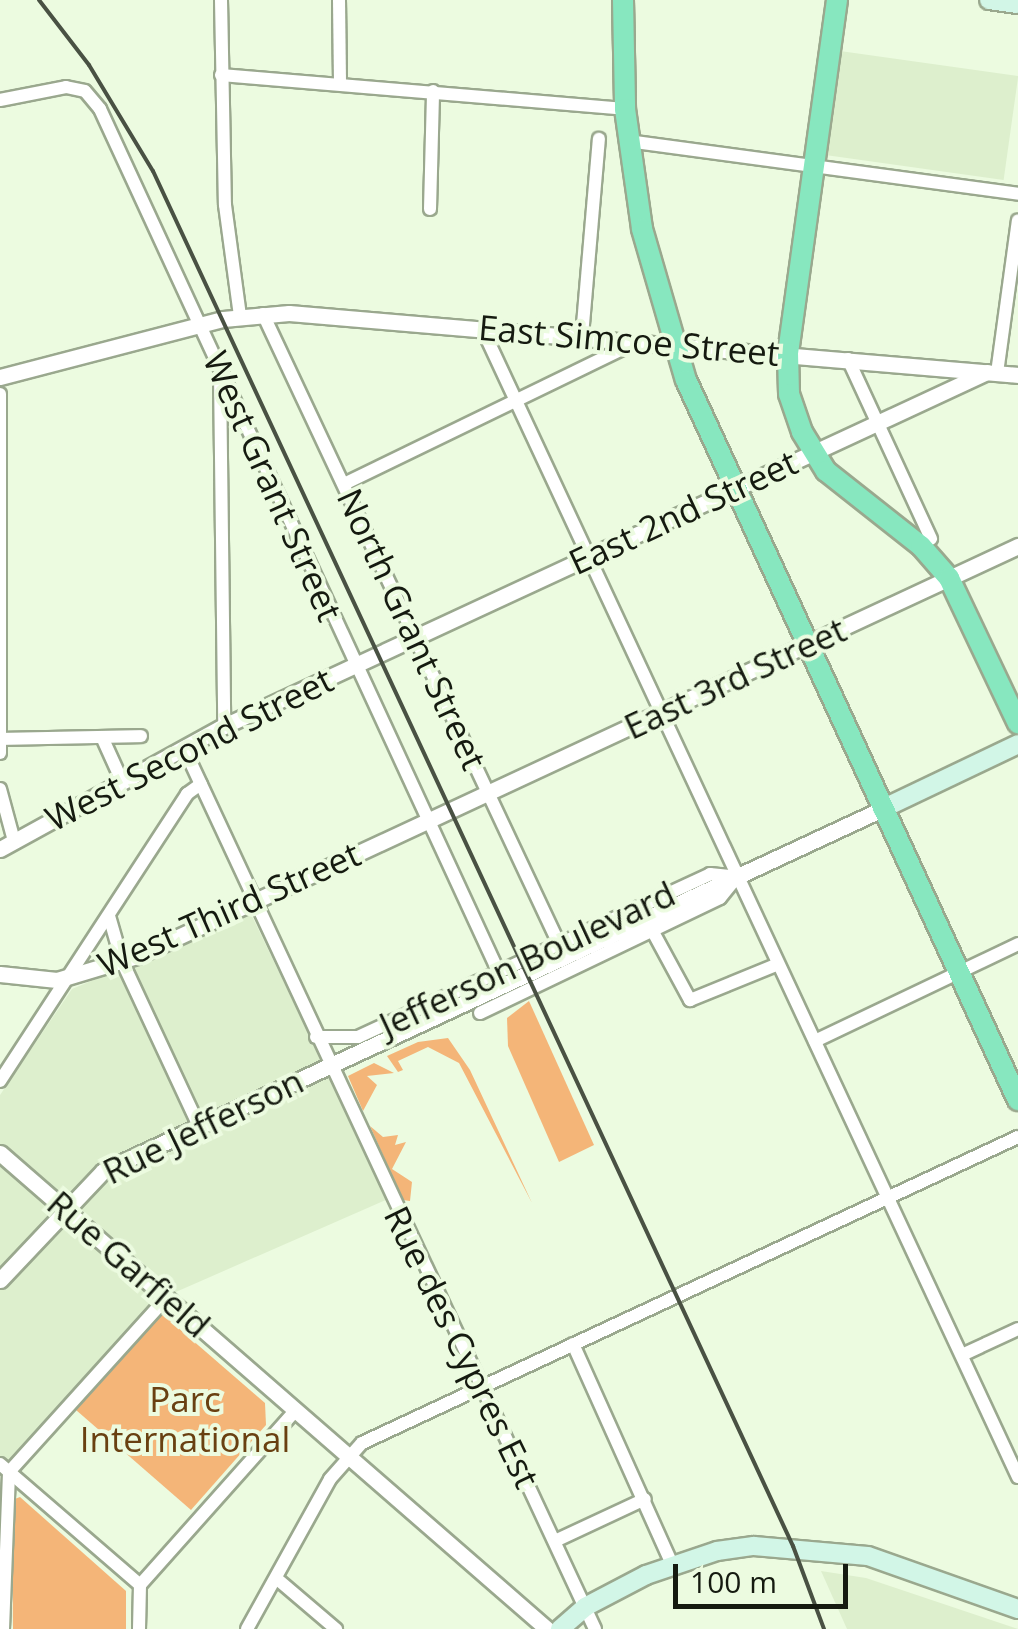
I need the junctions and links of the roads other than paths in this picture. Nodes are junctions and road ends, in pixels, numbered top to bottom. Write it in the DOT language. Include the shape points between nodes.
graph roads {
  1 [pos="221,0"];
  2 [pos="339,0"];
  3 [pos="622,0"];
  4 [pos="837,0"];
  5 [pos="989,0"];
  6 [pos="1018,4"];
  7 [pos="222,75"];
  8 [pos="340,82"];
  9 [pos="433,91"];
  10 [pos="0,100"];
  11 [pos="625,109"];
  12 [pos="599,139"];
  13 [pos="628,140"];
  14 [pos="813,166"];
  15 [pos="1018,194"];
  16 [pos="430,209"];
  17 [pos="1018,220"];
  18 [pos="263,314"];
  19 [pos="240,316"];
  20 [pos="202,325"];
  21 [pos="482,328"];
  22 [pos="582,336"];
  23 [pos="638,341"];
  24 [pos="674,344"];
  25 [pos="788,353"];
  26 [pos="848,359"];
  27 [pos="220,367"];
  28 [pos="992,372"];
  29 [pos="1018,375"];
  30 [pos="0,377"];
  31 [pos="0,394"];
  32 [pos="514,398"];
  33 [pos="878,423"];
  34 [pos="813,452"];
  35 [pos="344,484"];
  36 [pos="733,488"];
  37 [pos="931,539"];
  38 [pos="1018,546"];
  39 [pos="585,558"];
  40 [pos="949,578"];
  41 [pos="415,637"];
  42 [pos="806,644"];
  43 [pos="380,654"];
  44 [pos="353,665"];
  45 [pos="661,712"];
  46 [pos="1018,723"];
  47 [pos="224,726"];
  48 [pos="102,736"];
  49 [pos="141,736"];
  50 [pos="0,739"];
  51 [pos="1018,744"];
  52 [pos="184,748"];
  53 [pos="0,753"];
  54 [pos="122,781"];
  55 [pos="200,784"];
  56 [pos="0,789"];
  57 [pos="489,792"];
  58 [pos="452,809"];
  59 [pos="882,809"];
  60 [pos="428,820"];
  61 [pos="7,845"];
  62 [pos="737,877"];
  63 [pos="256,901"];
  64 [pos="109,916"];
  65 [pos="652,930"];
  66 [pos="559,944"];
  67 [pos="1018,944"];
  68 [pos="122,961"];
  69 [pos="778,964"];
  70 [pos="959,972"];
  71 [pos="499,973"];
  72 [pos="0,974"];
  73 [pos="69,978"];
  74 [pos="480,1014"];
  75 [pos="316,1037"];
  76 [pos="816,1041"];
  77 [pos="329,1065"];
  78 [pos="0,1081"];
  79 [pos="1018,1100"];
  80 [pos="199,1126"];
  81 [pos="1018,1137"];
  82 [pos="0,1153"];
  83 [pos="887,1196"];
  84 [pos="65,1208"];
  85 [pos="0,1280"];
  86 [pos="167,1297"];
  87 [pos="1018,1328"];
  88 [pos="574,1344"];
  89 [pos="962,1354"];
  90 [pos="482,1386"];
  91 [pos="296,1410"];
  92 [pos="348,1455"];
  93 [pos="5,1468"];
  94 [pos="1018,1477"];
  95 [pos="645,1499"];
  96 [pos="555,1541"];
  97 [pos="672,1564"];
  98 [pos="276,1578"];
  99 [pos="140,1585"];
  100 [pos="585,1607"];
  101 [pos="1018,1609"];
  102 [pos="3,1629"];
  103 [pos="138,1629"];
  104 [pos="247,1629"];
  105 [pos="336,1629"];
  106 [pos="547,1629"];
  107 [pos="560,1629"];
  108 [pos="594,1629"];
  1 -- 7 [label="street"];
  2 -- 8 [label="street"];
  3 -- 11 [label="highway"];
  4 -- 14 [label="highway"];
  5 -- 6 [label="main road"];
  7 -- 8 [label="street"];
  7 -- 19 [label="street" via="225,205"];
  8 -- 9 [label="street"];
  9 -- 11 [label="street"];
  9 -- 16 [label="street"];
  10 -- 20 [label="street, West Grant Street" via="66,86 93,99"];
  11 -- 13 [label="highway"];
  12 -- 22 [label="street"];
  13 -- 14 [label="street"];
  13 -- 24 [label="highway" via="649,260"];
  14 -- 15 [label="street"];
  14 -- 25 [label="highway"];
  17 -- 28 [label="street"];
  18 -- 19 [label="street, East Simcoe Street"];
  18 -- 21 [label="street, East Simcoe Street"];
  18 -- 35 [label="street, North Grant Street"];
  19 -- 20 [label="street, East Simcoe Street"];
  20 -- 27 [label="street, West Grant Street"];
  20 -- 30 [label="street, East Simcoe Street"];
  21 -- 22 [label="street, East Simcoe Street"];
  21 -- 32 [label="street"];
  22 -- 23 [label="street, East Simcoe Street"];
  23 -- 24 [label="street, East Simcoe Street"];
  23 -- 32 [label="street"];
  24 -- 25 [label="street, East Simcoe Street"];
  24 -- 36 [label="highway"];
  25 -- 26 [label="street, East Simcoe Street"];
  25 -- 34 [label="highway" via="792,404"];
  26 -- 28 [label="street, East Simcoe Street"];
  26 -- 33 [label="street"];
  27 -- 44 [label="street, West Grant Street"];
  27 -- 47 [label="street"];
  28 -- 29 [label="street, East Simcoe Street"];
  28 -- 33 [label="street, East 2nd Street"];
  31 -- 50 [label="street"];
  32 -- 35 [label="street"];
  32 -- 39 [label="street"];
  33 -- 34 [label="street, East 2nd Street"];
  33 -- 37 [label="street"];
  34 -- 36 [label="street, East 2nd Street"];
  34 -- 40 [label="highway" via="838,484 921,546"];
  35 -- 41 [label="street, North Grant Street"];
  36 -- 39 [label="street, East 2nd Street"];
  36 -- 42 [label="highway"];
  38 -- 40 [label="street, East 3rd Street"];
  39 -- 41 [label="street, East 2nd Street"];
  39 -- 45 [label="street"];
  40 -- 42 [label="street, East 3rd Street"];
  40 -- 46 [label="highway"];
  41 -- 43 [label="street, East 2nd Street"];
  41 -- 57 [label="street, North Grant Street"];
  42 -- 45 [label="street, East 3rd Street"];
  42 -- 59 [label="highway"];
  43 -- 44 [label="street, West Second Street"];
  44 -- 47 [label="street, West Second Street"];
  44 -- 60 [label="street, West Grant Street"];
  45 -- 57 [label="street, East 3rd Street"];
  45 -- 62 [label="street"];
  47 -- 52 [label="street, West Second Street"];
  48 -- 49 [label="street"];
  48 -- 50 [label="street"];
  48 -- 54 [label="street"];
  50 -- 53 [label="street"];
  51 -- 59 [label="main road, Jefferson Boulevard"];
  52 -- 54 [label="street, West Second Street"];
  52 -- 55 [label="street, Rue des Cypres Est"];
  54 -- 61 [label="street, West Second Street"];
  55 -- 63 [label="street, Rue des Cypres Est"];
  55 -- 64 [label="street" via="187,794"];
  56 -- 61 [label="street"];
  57 -- 58 [label="street, East 3rd Street"];
  57 -- 66 [label="street, North Grant Street"];
  58 -- 60 [label="street, West Third Street"];
  59 -- 62 [label="street, Jefferson Boulevard"];
  59 -- 70 [label="highway"];
  60 -- 63 [label="street, West Third Street"];
  60 -- 71 [label="street, West Grant Street"];
  62 -- 65 [label="street, Jefferson Boulevard" via="720,898"];
  62 -- 66 [label="street, Jefferson Boulevard" via="710,874"];
  62 -- 69 [label="street"];
  62 -- 77 [label="street, Jefferson Boulevard"];
  63 -- 68 [label="street, West Third Street"];
  63 -- 75 [label="street, Rue des Cypres Est"];
  64 -- 68 [label="street"];
  64 -- 73 [label="street"];
  65 -- 69 [label="street" via="690,1000"];
  65 -- 74 [label="street, Jefferson Boulevard"];
  66 -- 71 [label="street, Jefferson Boulevard"];
  67 -- 70 [label="street"];
  68 -- 73 [label="street, West Third Street"];
  68 -- 80 [label="street"];
  69 -- 76 [label="street"];
  70 -- 76 [label="street"];
  70 -- 79 [label="highway"];
  71 -- 75 [label="street, Jefferson Boulevard" via="358,1038"];
  72 -- 73 [label="street, West Third Street"];
  73 -- 78 [label="street"];
  75 -- 77 [label="street, Rue des Cypres Est"];
  76 -- 83 [label="street"];
  77 -- 80 [label="street, Rue Jefferson"];
  77 -- 90 [label="street, Rue des Cypres Est"];
  80 -- 84 [label="street, Rue Jefferson" via="97,1174"];
  81 -- 83 [label="street"];
  82 -- 84 [label="street, Rue Garfield"];
  83 -- 88 [label="street"];
  83 -- 89 [label="street"];
  84 -- 85 [label="street, Rue Jefferson"];
  84 -- 86 [label="street, Rue Garfield"];
  86 -- 91 [label="street, Rue Garfield"];
  86 -- 93 [label="street"];
  87 -- 89 [label="street"];
  88 -- 90 [label="street"];
  88 -- 95 [label="street"];
  89 -- 94 [label="street"];
  90 -- 92 [label="street"];
  90 -- 96 [label="street, Rue des Cypres Est"];
  91 -- 92 [label="street, Rue Garfield"];
  91 -- 99 [label="street"];
  92 -- 98 [label="street"];
  92 -- 106 [label="street, Rue Garfield"];
  93 -- 99 [label="street"];
  93 -- 102 [label="street"];
  95 -- 96 [label="street"];
  95 -- 97 [label="street"];
  96 -- 100 [label="street, Rue des Cypres Est"];
  97 -- 100 [label="main road"];
  97 -- 101 [label="main road" via="741,1547 794,1546 868,1556"];
  98 -- 104 [label="street"];
  98 -- 105 [label="street"];
  99 -- 103 [label="street"];
  100 -- 107 [label="main road"];
  100 -- 108 [label="street, Rue des Cypres Est"];
}
